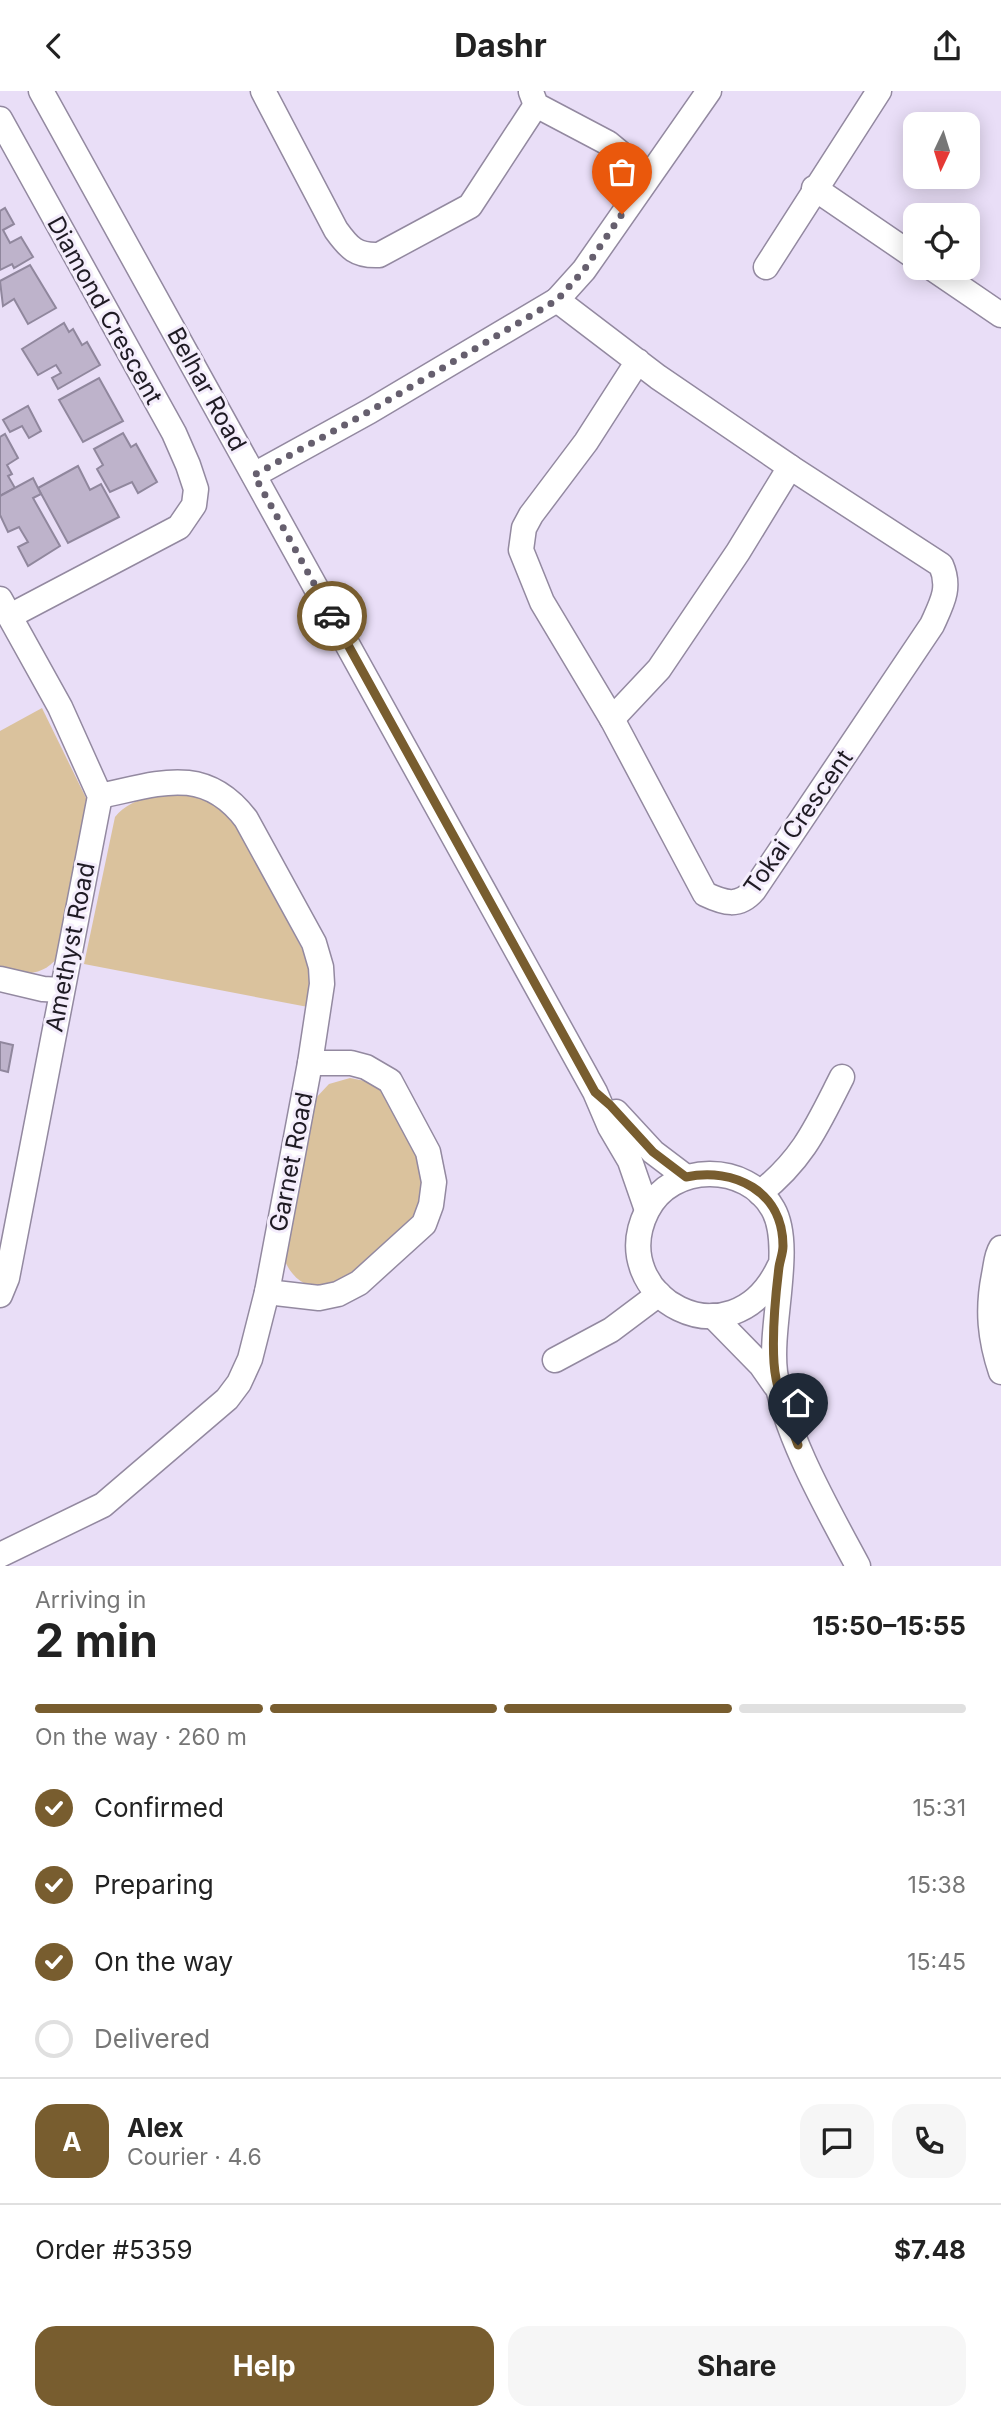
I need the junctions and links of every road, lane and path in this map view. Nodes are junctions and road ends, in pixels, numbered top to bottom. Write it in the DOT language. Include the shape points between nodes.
graph roads {
  1 [pos="41,91"];
  2 [pos="262,91"];
  3 [pos="709,91"];
  4 [pos="878,91"];
  5 [pos="533,98"];
  6 [pos="0,120"];
  7 [pos="648,176"];
  8 [pos="814,188"];
  9 [pos="903,249"];
  10 [pos="766,267"];
  11 [pos="950,280"];
  12 [pos="557,300"];
  13 [pos="1001,315"];
  14 [pos="638,361"];
  15 [pos="790,467"];
  16 [pos="254,475"];
  17 [pos="5,608"];
  18 [pos="612,719"];
  19 [pos="100,796"];
  20 [pos="0,979"];
  21 [pos="61,990"];
  22 [pos="310,1063"];
  23 [pos="842,1077"];
  24 [pos="595,1092"];
  25 [pos="686,1177"];
  26 [pos="760,1193"];
  27 [pos="647,1210"];
  28 [pos="1001,1248"];
  29 [pos="779,1266"];
  30 [pos="267,1292"];
  31 [pos="659,1294"];
  32 [pos="0,1295"];
  33 [pos="713,1316"];
  34 [pos="555,1360"];
  35 [pos="1001,1372"];
  36 [pos="778,1389"];
  37 [pos="0,1555"];
  38 [pos="858,1566"];
  1 -- 16 [label="street, Belhar Road"];
  2 -- 5 [label="street" via="336,230 349,249 364,255 379,255 470,206"];
  3 -- 7 [label="street"];
  4 -- 8 [label="street"];
  5 -- 7 [label="street" via="608,143"];
  6 -- 17 [label="street, Diamond Crescent" via="174,433 196,489 194,505 179,527"];
  7 -- 12 [label="street" via="584,270"];
  8 -- 9 [label="street"];
  8 -- 10 [label="street"];
  11 -- 13 [label="street"];
  12 -- 14 [label="street, Tokai Crescent"];
  12 -- 16 [label="street"];
  14 -- 15 [label="street, Tokai Crescent"];
  14 -- 18 [label="street, Tokai Crescent" via="586,443 531,515 520,542 542,602"];
  15 -- 18 [label="street" via="659,669"];
  15 -- 18 [label="street, Tokai Crescent" via="941,565 946,596 932,625 747,899 721,902 705,894"];
  16 -- 24 [label="street, Belhar Road"];
  17 -- 19 [label="street" via="60,707"];
  19 -- 21 [label="street, Amethyst Road"];
  19 -- 22 [label="street, Garnet Road" via="165,782 195,782 234,803 319,955 322,984"];
  20 -- 21 [label="street"];
  21 -- 32 [label="street, Amethyst Road" via="7,1278"];
  22 -- 30 [label="street, Garnet Road"];
  22 -- 30 [label="street" via="351,1063 390,1081 428,1152 434,1182 431,1205 424,1224 359,1283 319,1298"];
  23 -- 26 [label="street" via="811,1139 786,1173"];
  24 -- 25 [label="street, Belhar Road" via="653,1152"];
  24 -- 27 [label="street, Belhar Road" via="630,1160"];
  25 -- 26 [label="street" via="725,1174"];
  25 -- 27 [label="street" via="657,1196"];
  26 -- 29 [label="street" via="780,1227 783,1247"];
  27 -- 31 [label="street" via="638,1249 642,1268"];
  28 -- 35 [label="street" via="989,1316"];
  29 -- 33 [label="street" via="758,1300 741,1310"];
  29 -- 36 [label="street" via="773,1342"];
  30 -- 37 [label="street, Garnet Road" via="250,1359 227,1399 103,1505"];
  31 -- 33 [label="street" via="682,1311"];
  31 -- 34 [label="street" via="611,1330"];
  33 -- 36 [label="street"];
  36 -- 38 [label="street" via="812,1476"];
}
